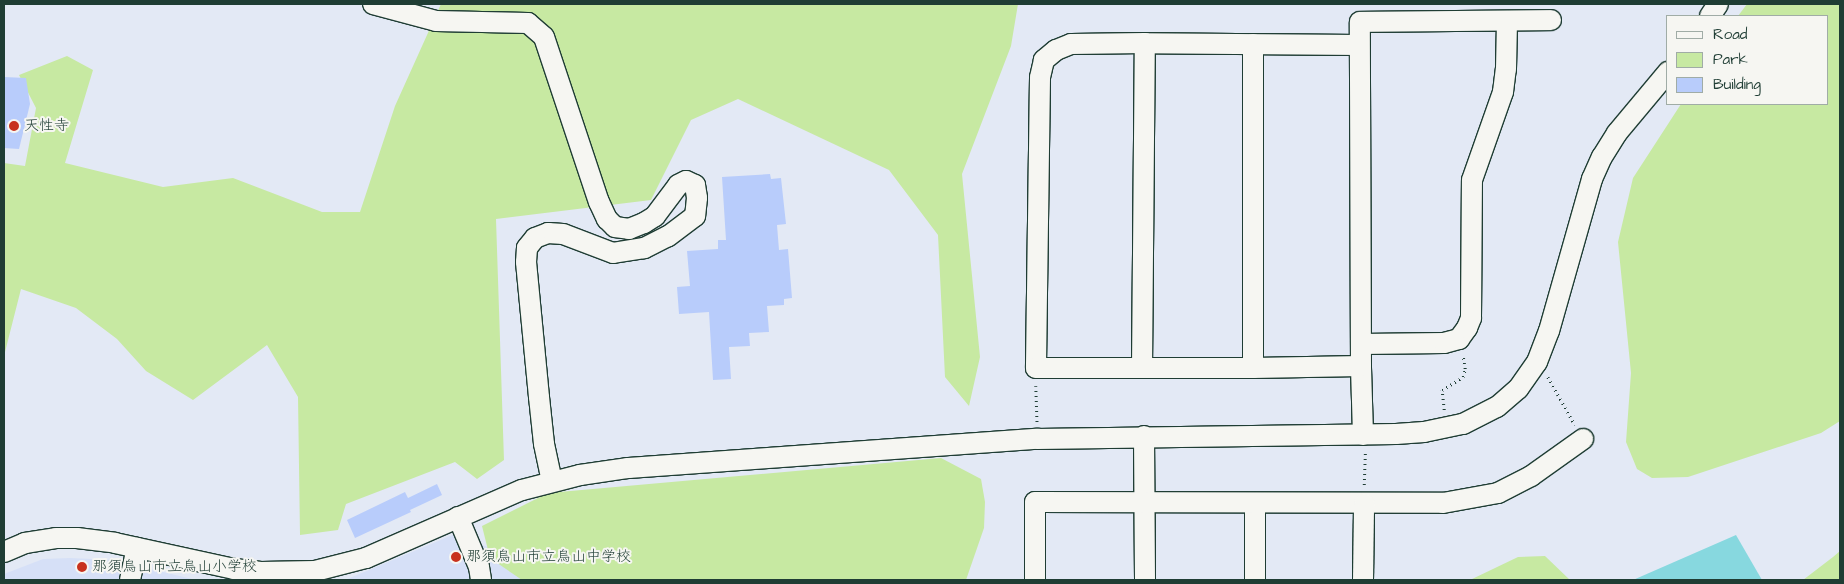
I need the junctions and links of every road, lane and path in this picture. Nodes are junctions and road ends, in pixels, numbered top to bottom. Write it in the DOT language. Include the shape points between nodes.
graph roads {
  1 [pos="373,4"];
  2 [pos="1718,4"];
  3 [pos="1711,15"];
  4 [pos="1551,20"];
  5 [pos="1507,21"];
  6 [pos="1145,43"];
  7 [pos="1253,44"];
  8 [pos="1359,45"];
  9 [pos="1666,74"];
  10 [pos="1459,339"];
  11 [pos="1361,344"];
  12 [pos="1537,362"];
  13 [pos="1361,366"];
  14 [pos="1036,368"];
  15 [pos="1142,368"];
  16 [pos="1253,368"];
  17 [pos="1446,428"];
  18 [pos="1363,435"];
  19 [pos="1144,436"];
  20 [pos="1037,439"];
  21 [pos="1583,440"];
  22 [pos="552,481"];
  23 [pos="1144,502"];
  24 [pos="1256,503"];
  25 [pos="1364,504"];
  26 [pos="458,516"];
  27 [pos="137,548"];
  28 [pos="4,552"];
  29 [pos="314,576"];
  30 [pos="130,580"];
  31 [pos="481,580"];
  32 [pos="1035,580"];
  33 [pos="1144,580"];
  34 [pos="1256,580"];
  35 [pos="1364,580"];
  1 -- 22 [label="street" via="436,21 528,23 544,37 599,202 615,227 629,229 644,223 655,216 678,185 686,181 695,185 694,216 668,236 644,248 613,253 563,234 548,233 534,238 527,248 544,444"];
  2 -- 3 [label="street"];
  4 -- 5 [label="street"];
  5 -- 8 [label="street" via="1360,22"];
  5 -- 10 [label="street" via="1503,92 1472,180 1471,318"];
  6 -- 7 [label="street"];
  6 -- 14 [label="street" via="1071,44 1044,60 1040,78"];
  6 -- 15 [label="street"];
  7 -- 8 [label="street"];
  7 -- 16 [label="street"];
  8 -- 11 [label="street"];
  9 -- 12 [label="street" via="1618,133 1592,179 1549,331"];
  10 -- 11 [label="street" via="1444,343"];
  10 -- 17 [label="path" via="1465,369 1463,377 1442,390"];
  11 -- 13 [label="street"];
  12 -- 17 [label="street" via="1518,389 1497,407 1482,417"];
  12 -- 21 [label="path" via="1550,379"];
  13 -- 16 [label="street"];
  13 -- 18 [label="street"];
  14 -- 15 [label="street"];
  14 -- 20 [label="path"];
  15 -- 16 [label="street"];
  17 -- 18 [label="street" via="1405,434"];
  18 -- 19 [label="street"];
  18 -- 25 [label="path"];
  19 -- 20 [label="street"];
  19 -- 23 [label="street"];
  20 -- 22 [label="street" via="628,468"];
  21 -- 25 [label="street" via="1531,476 1498,493 1443,503"];
  22 -- 26 [label="street"];
  23 -- 24 [label="street"];
  23 -- 32 [label="street" via="1035,502"];
  23 -- 33 [label="street"];
  24 -- 25 [label="street"];
  24 -- 34 [label="street"];
  25 -- 35 [label="street"];
  26 -- 29 [label="street" via="366,558"];
  26 -- 31 [label="street" via="479,567"];
  27 -- 28 [label="street" via="56,538 25,543"];
  27 -- 29 [label="street" via="234,569"];
  27 -- 30 [label="street"];
}
